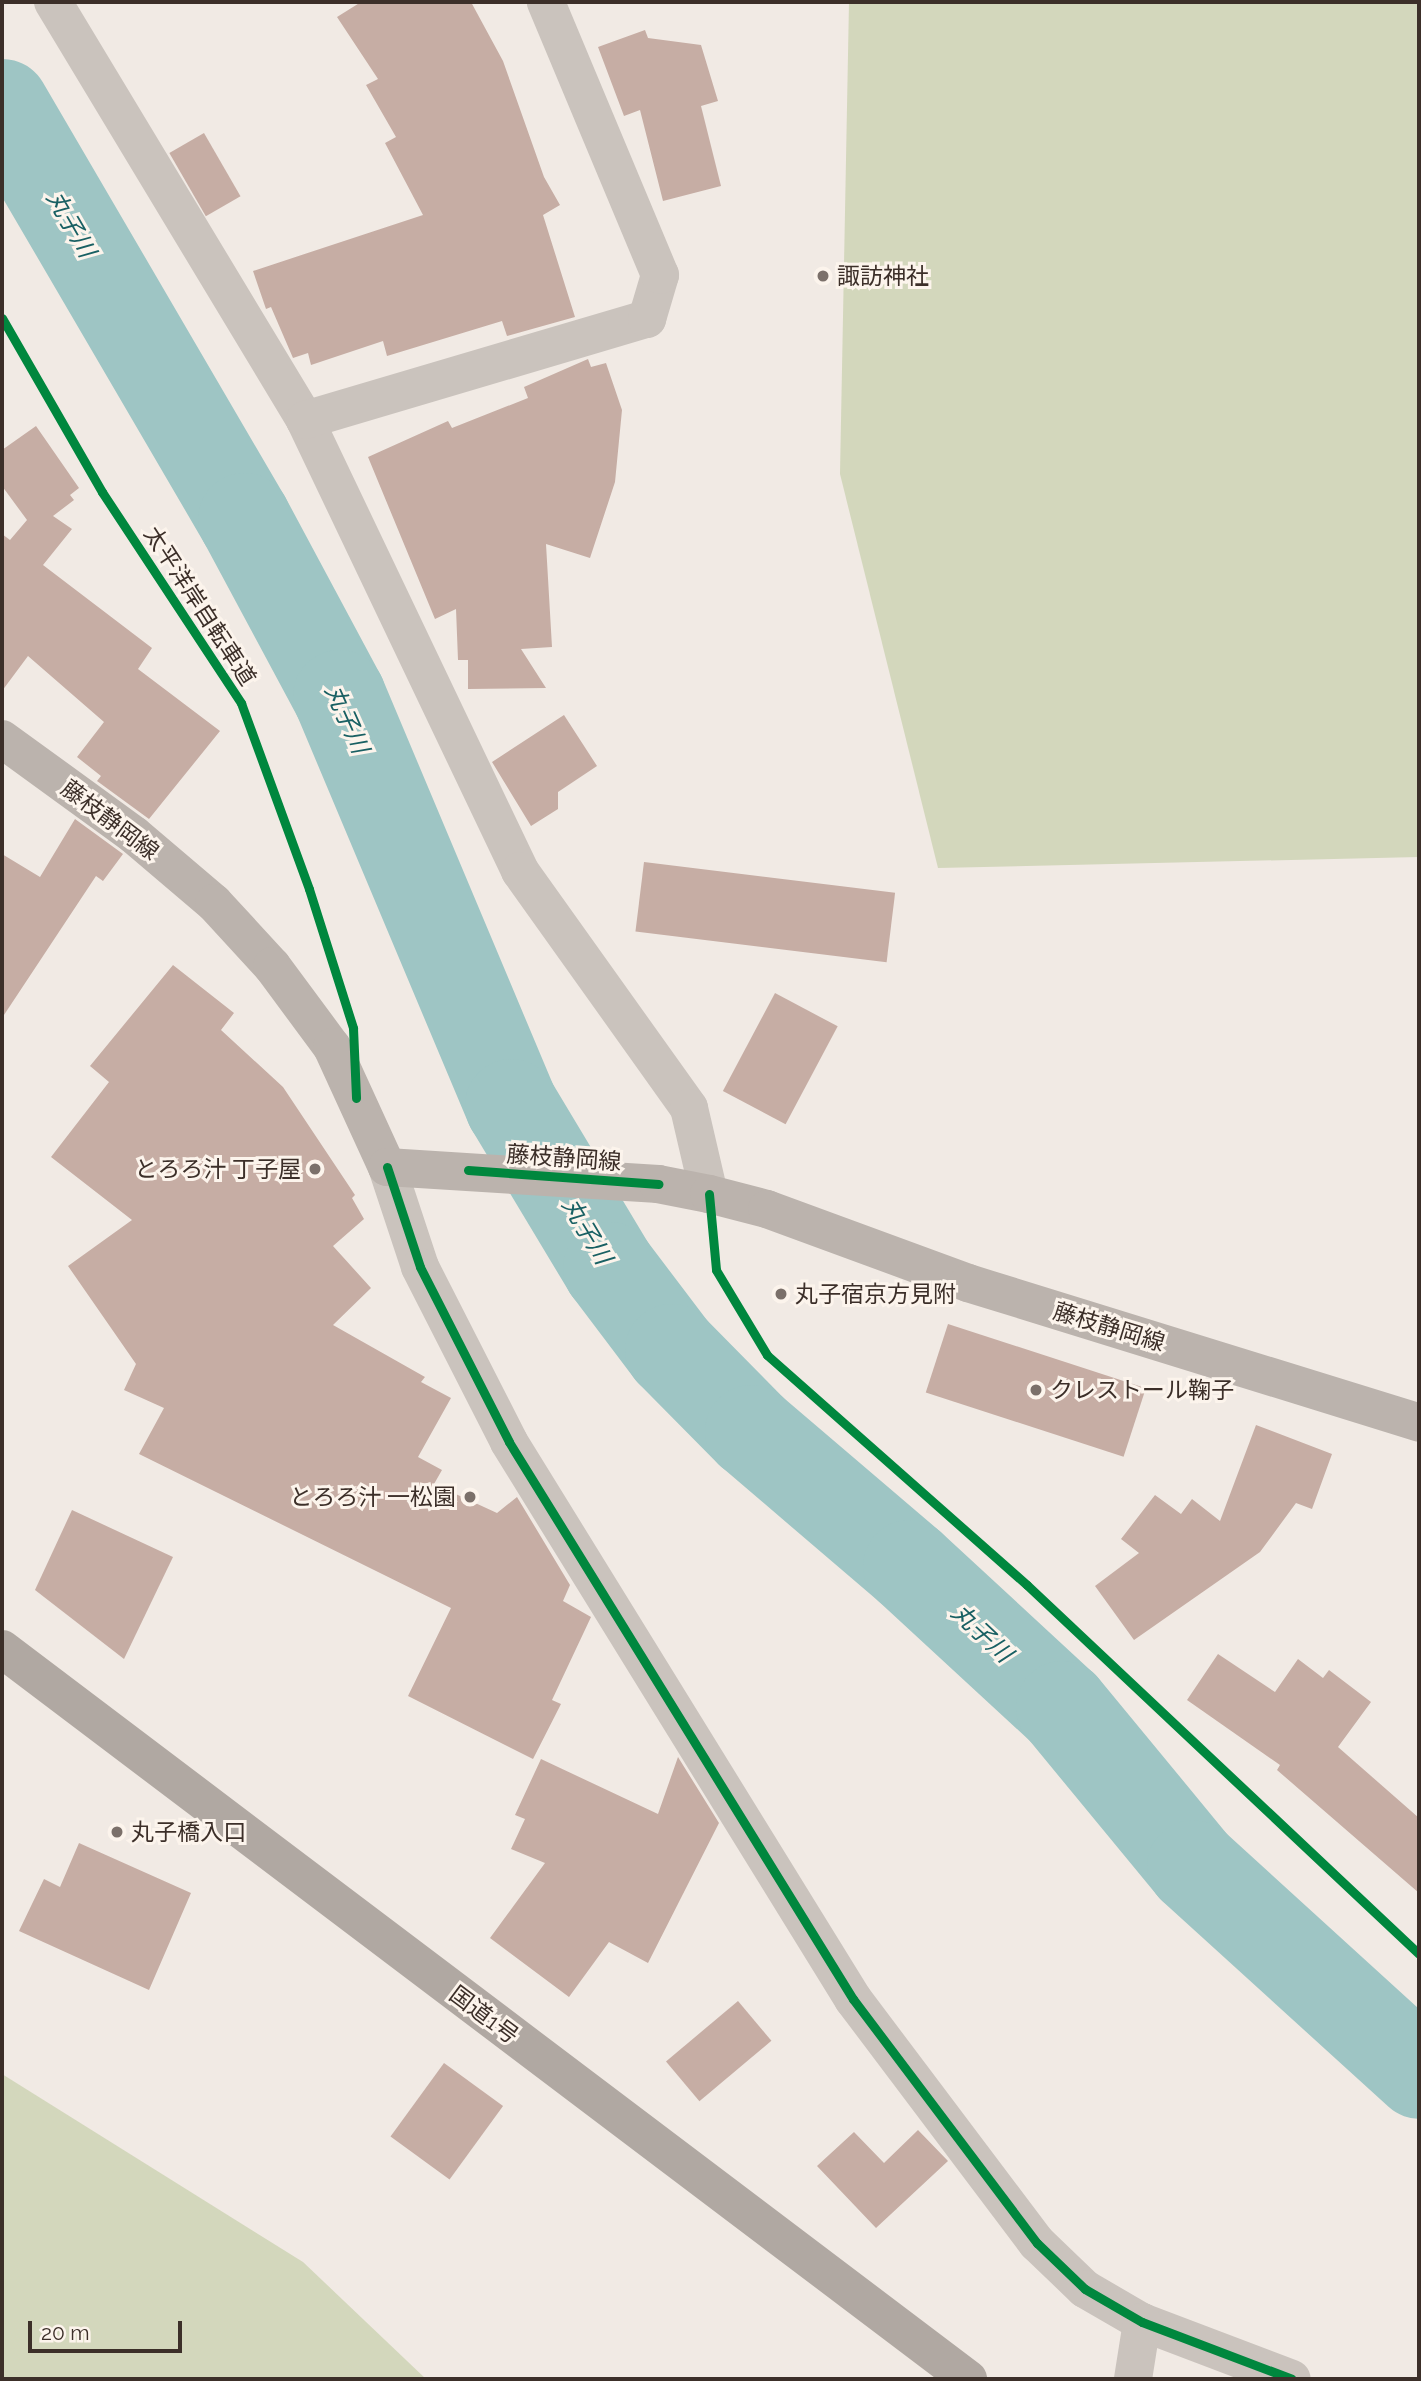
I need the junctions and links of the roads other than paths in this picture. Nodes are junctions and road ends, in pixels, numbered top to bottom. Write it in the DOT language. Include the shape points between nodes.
graph roads {
  1 [pos="53,2"];
  2 [pos="546,2"];
  3 [pos="304,420"];
  4 [pos="2,739"];
  5 [pos="387,1167"];
  6 [pos="709,1194"];
  7 [pos="1419,1423"];
  8 [pos="2,1649"];
  9 [pos="1142,2322"];
  10 [pos="968,2379"];
  11 [pos="1133,2379"];
  12 [pos="1292,2379"];
  1 -- 3 [label="street"];
  2 -- 3 [label="street" via="660,275 647,319"];
  3 -- 6 [label="street" via="520,871 689,1108"];
  4 -- 5 [label="main road, 藤枝静岡線" via="144,844 214,903 272,966 332,1046"];
  5 -- 6 [label="main road, 藤枝静岡線" via="658,1184"];
  5 -- 9 [label="street" via="420,1268 509,1442 853,1998 1037,2243 1085,2289"];
  6 -- 7 [label="main road, 藤枝静岡線" via="767,1209 968,1283"];
  8 -- 10 [label="highway, 国道1号"];
  9 -- 11 [label="street"];
  9 -- 12 [label="street"];
}
